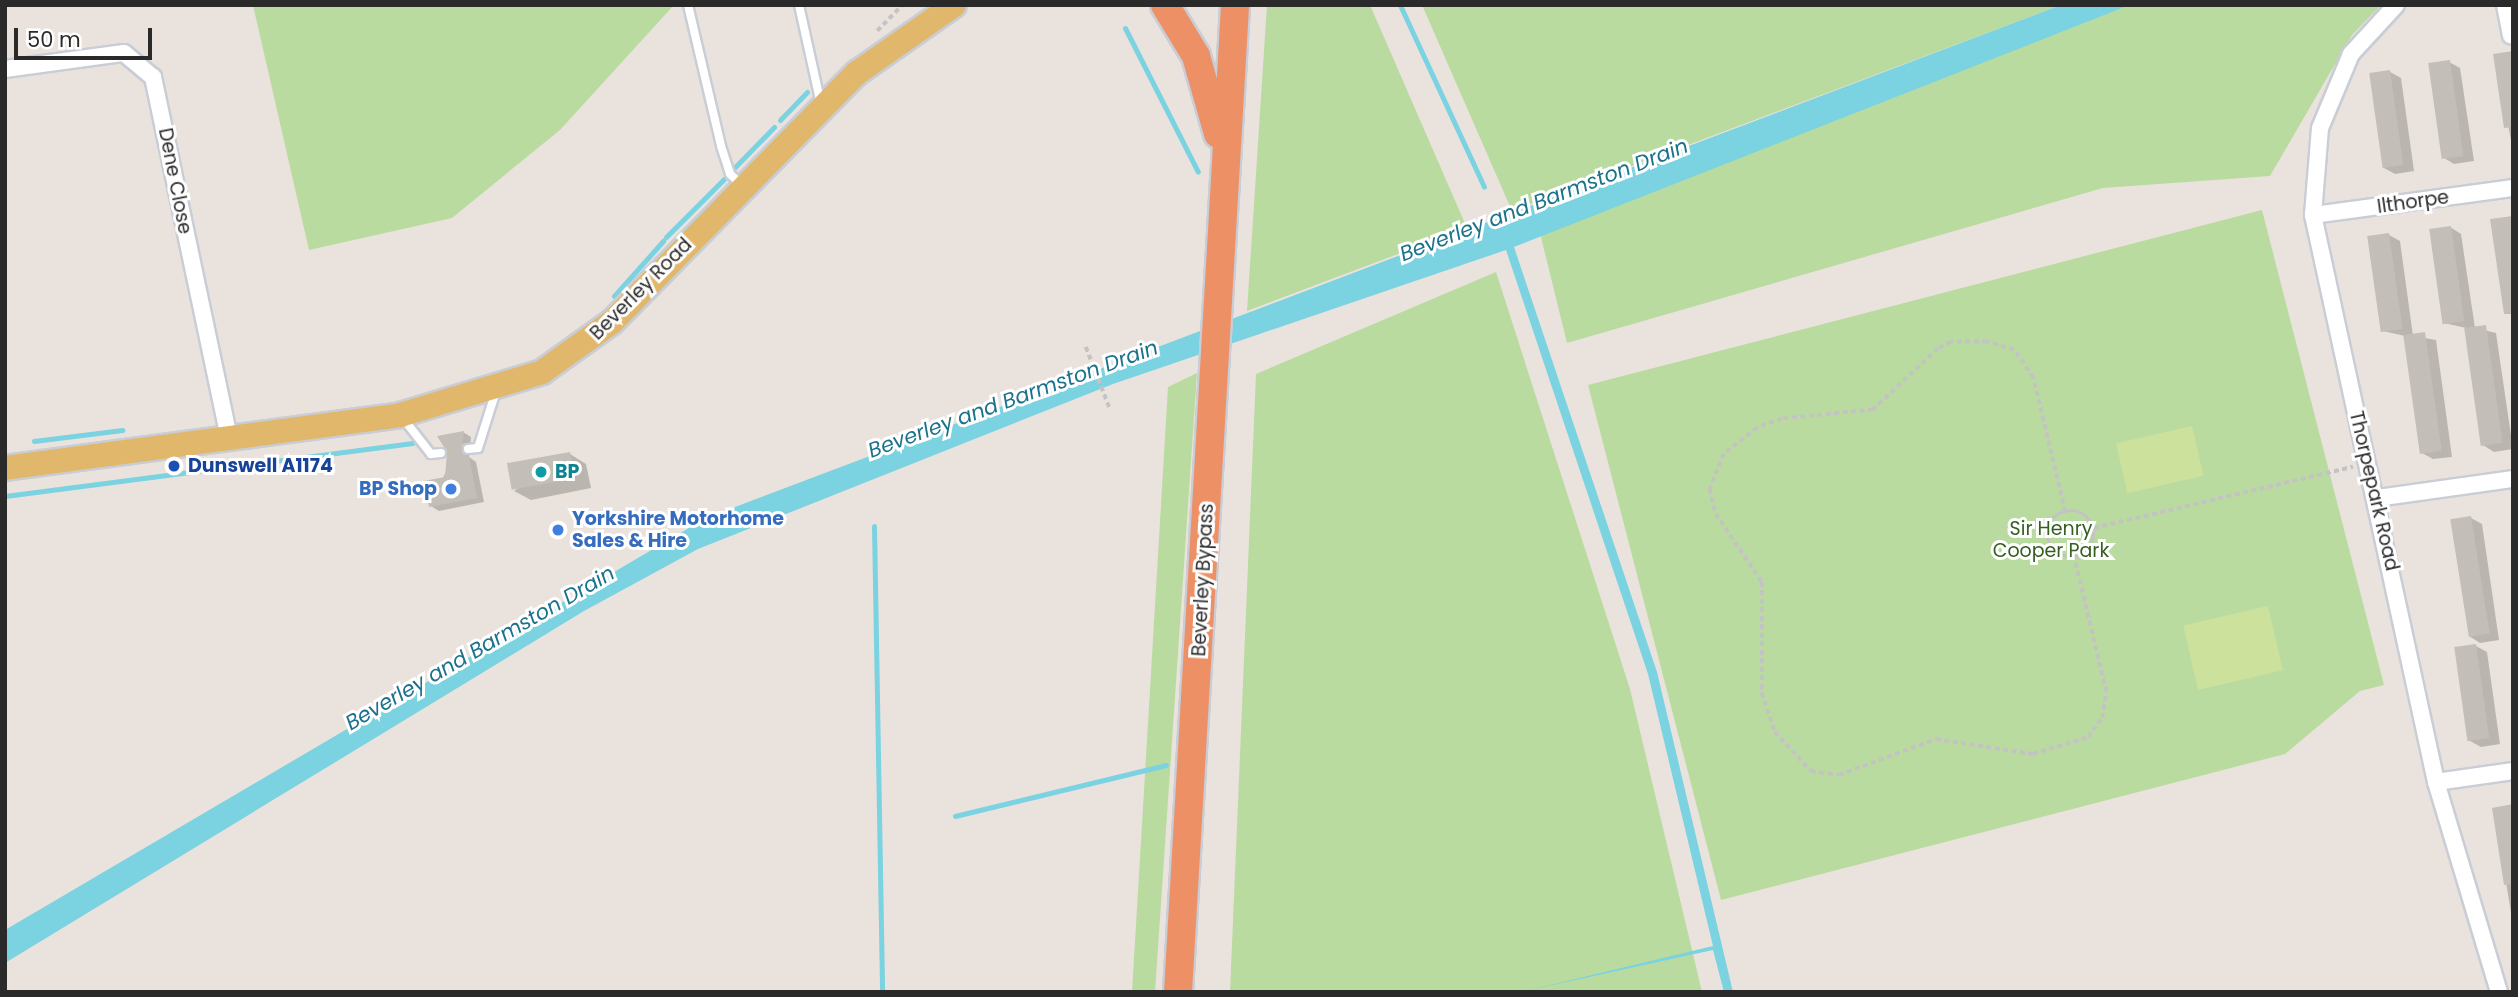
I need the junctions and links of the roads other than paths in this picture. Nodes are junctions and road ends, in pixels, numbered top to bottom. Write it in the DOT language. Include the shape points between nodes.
graph roads {
  1 [pos="688,5"];
  2 [pos="799,5"];
  3 [pos="954,5"];
  4 [pos="1165,5"];
  5 [pos="1235,5"];
  6 [pos="2396,5"];
  7 [pos="2505,5"];
  8 [pos="2511,35"];
  9 [pos="5,69"];
  10 [pos="821,107"];
  11 [pos="1225,167"];
  12 [pos="743,186"];
  13 [pos="2513,188"];
  14 [pos="2313,215"];
  15 [pos="497,390"];
  16 [pos="400,415"];
  17 [pos="230,441"];
  18 [pos="468,449"];
  19 [pos="441,453"];
  20 [pos="5,468"];
  21 [pos="2513,479"];
  22 [pos="2377,498"];
  23 [pos="2513,771"];
  24 [pos="2436,782"];
  25 [pos="1178,992"];
  26 [pos="2499,992"];
  1 -- 12 [label="lane" via="721,146"];
  2 -- 10 [label="lane"];
  3 -- 10 [label="main road, Beverley Road" via="857,73"];
  4 -- 11 [label="highway, Beverley Bypass" via="1196,56"];
  5 -- 11 [label="highway, Beverley Bypass"];
  6 -- 14 [label="street, Thorpepark Road" via="2351,54 2320,128"];
  7 -- 8 [label="street"];
  9 -- 17 [label="street, Dene Close" via="124,53 153,77"];
  10 -- 12 [label="main road, Beverley Road"];
  11 -- 25 [label="highway, Beverley Bypass"];
  12 -- 15 [label="main road, Beverley Road" via="586,344"];
  13 -- 14 [label="street, Ilthorpe"];
  14 -- 22 [label="street, Thorpepark Road"];
  15 -- 16 [label="main road, Beverley Road"];
  15 -- 18 [label="lane" via="478,448"];
  16 -- 17 [label="main road, Beverley Road"];
  16 -- 19 [label="lane" via="431,454"];
  17 -- 20 [label="main road, Beverley Road"];
  21 -- 22 [label="street"];
  22 -- 24 [label="street, Thorpepark Road"];
  23 -- 24 [label="street"];
  24 -- 26 [label="street, Thorpepark Road"];
}
